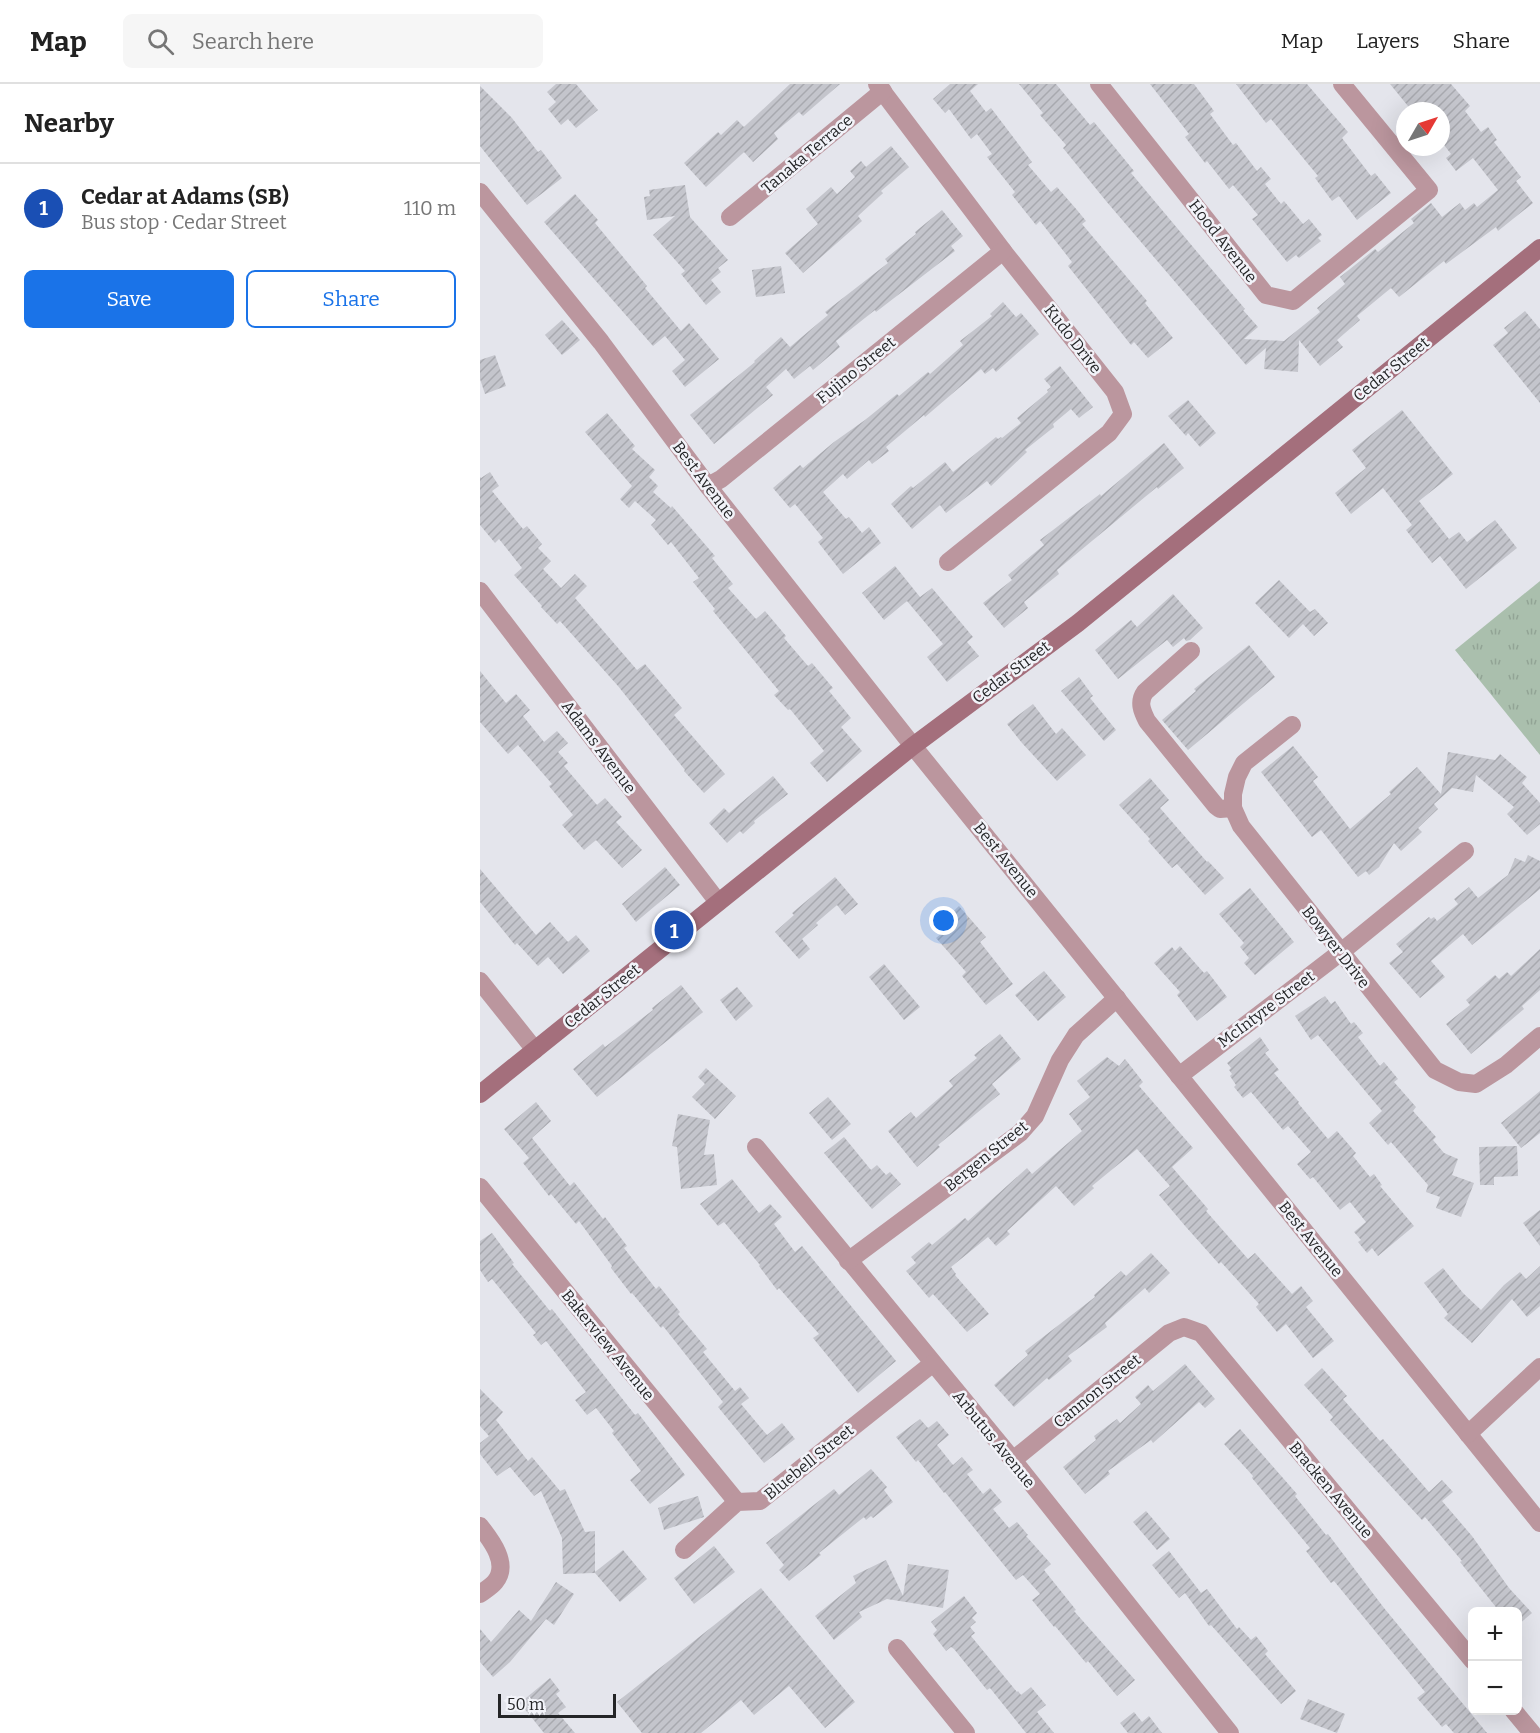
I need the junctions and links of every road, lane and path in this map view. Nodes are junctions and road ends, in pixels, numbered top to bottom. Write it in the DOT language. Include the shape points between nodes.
graph roads {
  1 [pos="1100,84"];
  2 [pos="1342,84"];
  3 [pos="880,88"];
  4 [pos="480,192"];
  5 [pos="730,218"];
  6 [pos="1540,248"];
  7 [pos="1003,251"];
  8 [pos="708,486"];
  9 [pos="948,562"];
  10 [pos="480,591"];
  11 [pos="1191,651"];
  12 [pos="1292,725"];
  13 [pos="913,746"];
  14 [pos="1233,808"];
  15 [pos="1465,851"];
  16 [pos="718,902"];
  17 [pos="1341,952"];
  18 [pos="480,981"];
  19 [pos="1117,998"];
  20 [pos="1540,1036"];
  21 [pos="535,1050"];
  22 [pos="1179,1076"];
  23 [pos="480,1094"];
  24 [pos="756,1147"];
  25 [pos="480,1187"];
  26 [pos="848,1261"];
  27 [pos="1184,1327"];
  28 [pos="932,1364"];
  29 [pos="1540,1367"];
  30 [pos="1468,1434"];
  31 [pos="1013,1460"];
  32 [pos="737,1502"];
  33 [pos="1540,1522"];
  34 [pos="480,1526"];
  35 [pos="684,1550"];
  36 [pos="480,1594"];
  37 [pos="897,1648"];
  38 [pos="1468,1655"];
  39 [pos="1517,1715"];
  40 [pos="966,1733"];
  41 [pos="1230,1733"];
  42 [pos="1532,1733"];
  1 -- 2 [label="street, Hood Avenue" via="1266,295 1293,301 1429,190"];
  3 -- 5 [label="street, Tanaka Terrace"];
  3 -- 7 [label="street, Kudo Drive"];
  4 -- 8 [label="street, Best Avenue" via="601,342"];
  6 -- 13 [label="main road, Cedar Street" via="1078,623"];
  7 -- 8 [label="street, Fujino Street"];
  7 -- 9 [label="street, Kudo Drive" via="1115,392 1123,414 1109,433"];
  8 -- 13 [label="street, Best Avenue"];
  10 -- 16 [label="street, Adams Avenue"];
  11 -- 14 [label="street" via="1145,692 1141,708 1147,721 1216,806"];
  12 -- 14 [label="street" via="1244,763 1237,777"];
  13 -- 16 [label="main road, Cedar Street"];
  13 -- 19 [label="street, Best Avenue"];
  14 -- 17 [label="street, Bowyer Drive" via="1241,826"];
  15 -- 17 [label="street, McIntyre Street"];
  16 -- 21 [label="main road, Cedar Street"];
  17 -- 20 [label="street, Bowyer Drive" via="1435,1070 1459,1082 1476,1084"];
  17 -- 22 [label="street, McIntyre Street"];
  18 -- 21 [label="street"];
  19 -- 22 [label="street, Best Avenue"];
  19 -- 26 [label="street, Bergen Street" via="1076,1035 1035,1116 1020,1133"];
  21 -- 23 [label="main road, Cedar Street"];
  22 -- 30 [label="street, Best Avenue"];
  24 -- 26 [label="street, Arbutus Avenue"];
  25 -- 32 [label="street, Bakerview Avenue"];
  26 -- 28 [label="street, Arbutus Avenue"];
  27 -- 31 [label="street, Cannon Street" via="1169,1333"];
  27 -- 38 [label="street, Bracken Avenue" via="1201,1333"];
  28 -- 31 [label="street, Arbutus Avenue"];
  28 -- 32 [label="street, Bluebell Street" via="760,1501"];
  29 -- 30 [label="street"];
  30 -- 33 [label="street, Best Avenue"];
  31 -- 41 [label="street, Arbutus Avenue"];
  32 -- 35 [label="street"];
  34 -- 36 [label="street" via="497,1551 500,1571 496,1581"];
  37 -- 40 [label="street"];
  39 -- 42 [label="street"];
}
